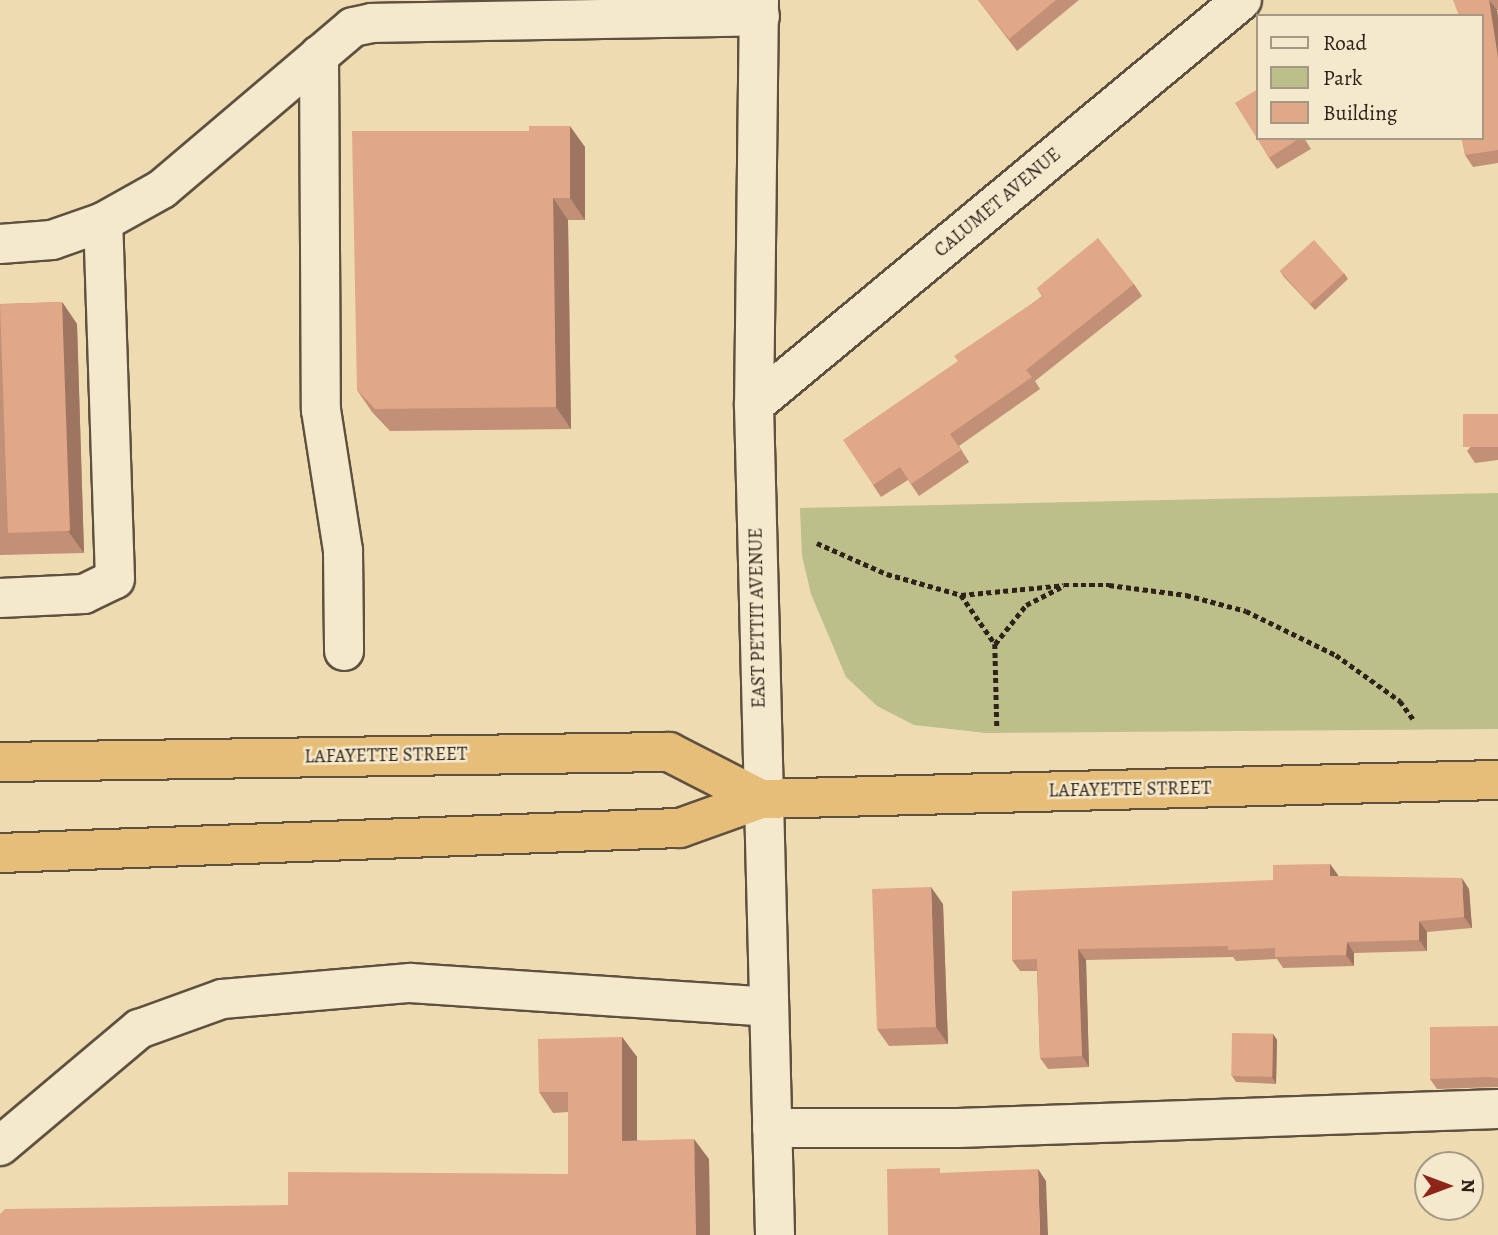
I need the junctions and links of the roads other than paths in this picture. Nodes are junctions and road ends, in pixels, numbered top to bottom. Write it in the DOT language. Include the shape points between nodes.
graph roads {
  1 [pos="1242,0"];
  2 [pos="760,8"];
  3 [pos="615,9"];
  4 [pos="332,31"];
  5 [pos="103,222"];
  6 [pos="0,244"];
  7 [pos="754,405"];
  8 [pos="0,598"];
  9 [pos="344,651"];
  10 [pos="0,762"];
  11 [pos="1498,780"];
  12 [pos="761,799"];
  13 [pos="0,853"];
  14 [pos="768,1007"];
  15 [pos="1498,1109"];
  16 [pos="772,1128"];
  17 [pos="0,1146"];
  18 [pos="775,1235"];
  1 -- 7 [label="street, CALUMET AVENUE"];
  2 -- 3 [label="street"];
  2 -- 7 [label="street, EAST PETTIT AVENUE"];
  3 -- 4 [label="street" via="372,23"];
  4 -- 5 [label="street" via="207,156 162,189"];
  4 -- 9 [label="street" via="321,410 343,551"];
  5 -- 6 [label="street" via="51,240"];
  5 -- 8 [label="street" via="115,579 84,594"];
  7 -- 12 [label="street, EAST PETTIT AVENUE"];
  10 -- 12 [label="highway, LAFAYETTE STREET" via="669,752"];
  11 -- 12 [label="highway, LAFAYETTE STREET"];
  12 -- 13 [label="highway, LAFAYETTE STREET" via="680,828"];
  12 -- 14 [label="street, EAST PETTIT AVENUE"];
  14 -- 16 [label="street, EAST PETTIT AVENUE"];
  14 -- 17 [label="street" via="410,983 222,999 139,1028"];
  15 -- 16 [label="street" via="958,1128"];
  16 -- 18 [label="street, EAST PETTIT AVENUE"];
}
